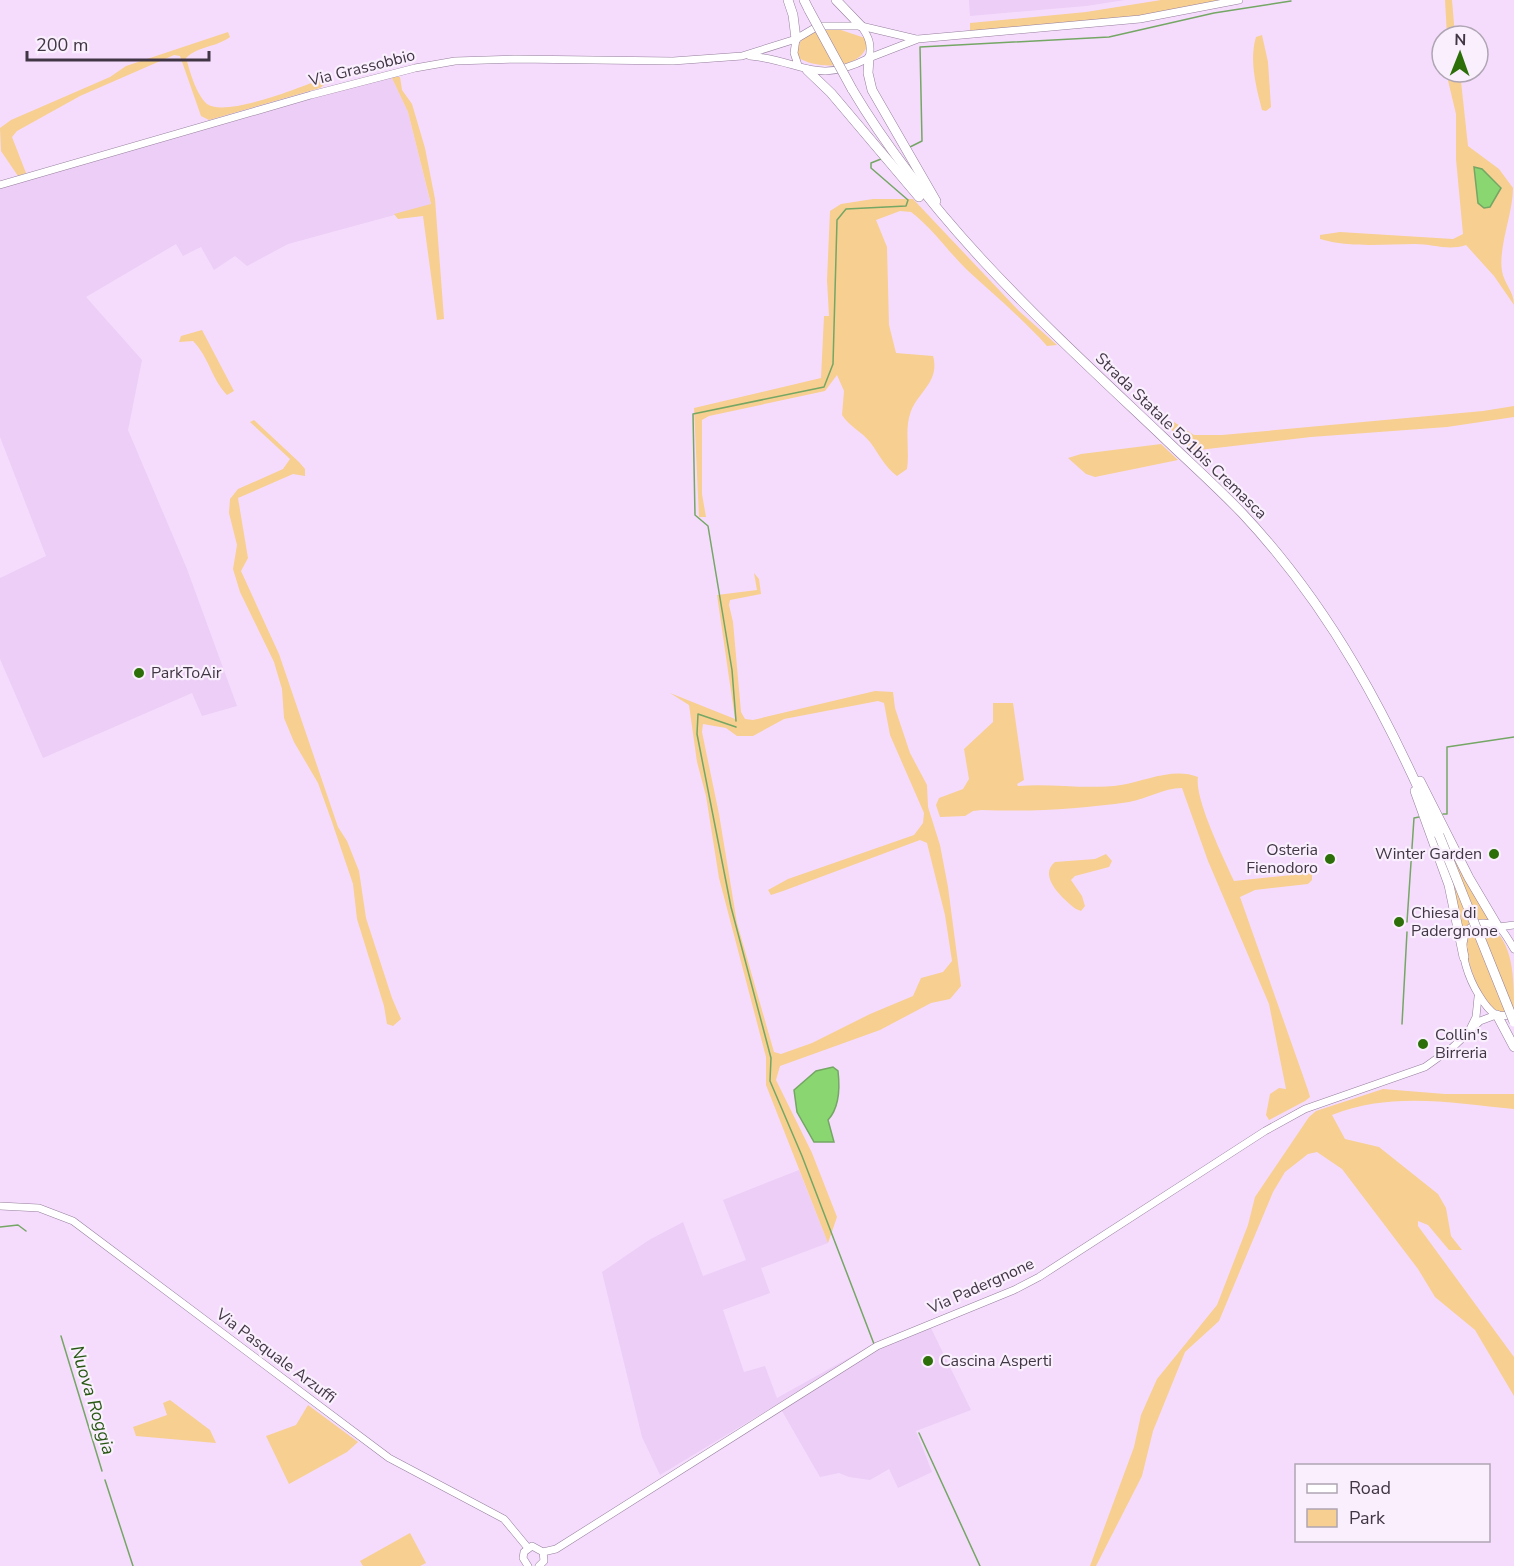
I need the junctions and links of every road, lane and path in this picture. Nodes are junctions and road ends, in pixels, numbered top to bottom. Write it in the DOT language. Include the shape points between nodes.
graph roads {
  1 [pos="788,0"];
  2 [pos="804,0"];
  3 [pos="836,0"];
  4 [pos="1239,0"];
  5 [pos="861,26"];
  6 [pos="796,39"];
  7 [pos="918,39"];
  8 [pos="742,56"];
  9 [pos="868,58"];
  10 [pos="802,68"];
  11 [pos="0,185"];
  12 [pos="950,224"];
  13 [pos="1407,760"];
  14 [pos="1514,925"];
  15 [pos="1499,927"];
  16 [pos="1514,949"];
  17 [pos="1464,957"];
  18 [pos="1478,997"];
  19 [pos="1497,1015"];
  20 [pos="1514,1016"];
  21 [pos="1514,1022"];
  22 [pos="1465,1037"];
  23 [pos="1514,1047"];
  24 [pos="0,1206"];
  25 [pos="528,1548"];
  26 [pos="543,1552"];
  27 [pos="525,1565"];
  28 [pos="539,1566"];
  1 -- 6 [label="highway"];
  2 -- 12 [label="highway, Strada Statale 591bis Cremasca, bridge" via="852,89 901,164"];
  3 -- 5 [label="highway"];
  4 -- 7 [label="street" via="1131,20"];
  5 -- 6 [label="street" via="818,26"];
  5 -- 7 [label="street"];
  5 -- 9 [label="street" via="870,43"];
  6 -- 8 [label="street"];
  6 -- 10 [label="street" via="794,53"];
  7 -- 9 [label="street"];
  8 -- 10 [label="street" via="770,58"];
  8 -- 11 [label="street, Via Grassobbio" via="637,62 483,60 432,65 311,94"];
  9 -- 10 [label="street" via="833,73"];
  9 -- 12 [label="highway" via="872,90"];
  10 -- 12 [label="highway" via="831,93 920,198"];
  12 -- 13 [label="highway, Strada Statale 591bis Cremasca" via="1016,296 1217,488 1264,539 1343,642"];
  13 -- 15 [label="highway" via="1430,795 1469,878"];
  13 -- 17 [label="highway" via="1449,885"];
  13 -- 21 [label="highway, Strada Statale 591bis Cremasca, bridge"];
  14 -- 15 [label="street"];
  15 -- 16 [label="street"];
  15 -- 17 [label="street" via="1483,923 1470,928 1464,939"];
  17 -- 18 [label="street"];
  18 -- 19 [label="street"];
  18 -- 22 [label="street" via="1476,1017"];
  19 -- 20 [label="street"];
  19 -- 22 [label="street, Via Padergnone" via="1480,1021"];
  19 -- 23 [label="highway"];
  22 -- 26 [label="street, Via Padergnone" via="1425,1066 1288,1118 1023,1285 877,1346 566,1542"];
  24 -- 25 [label="street, Via Pasquale Arzuffi" via="39,1208 73,1221 389,1458 504,1519"];
  25 -- 26 [label="street" via="536,1546"];
  25 -- 27 [label="street" via="523,1558"];
  26 -- 28 [label="street" via="544,1561"];
}
